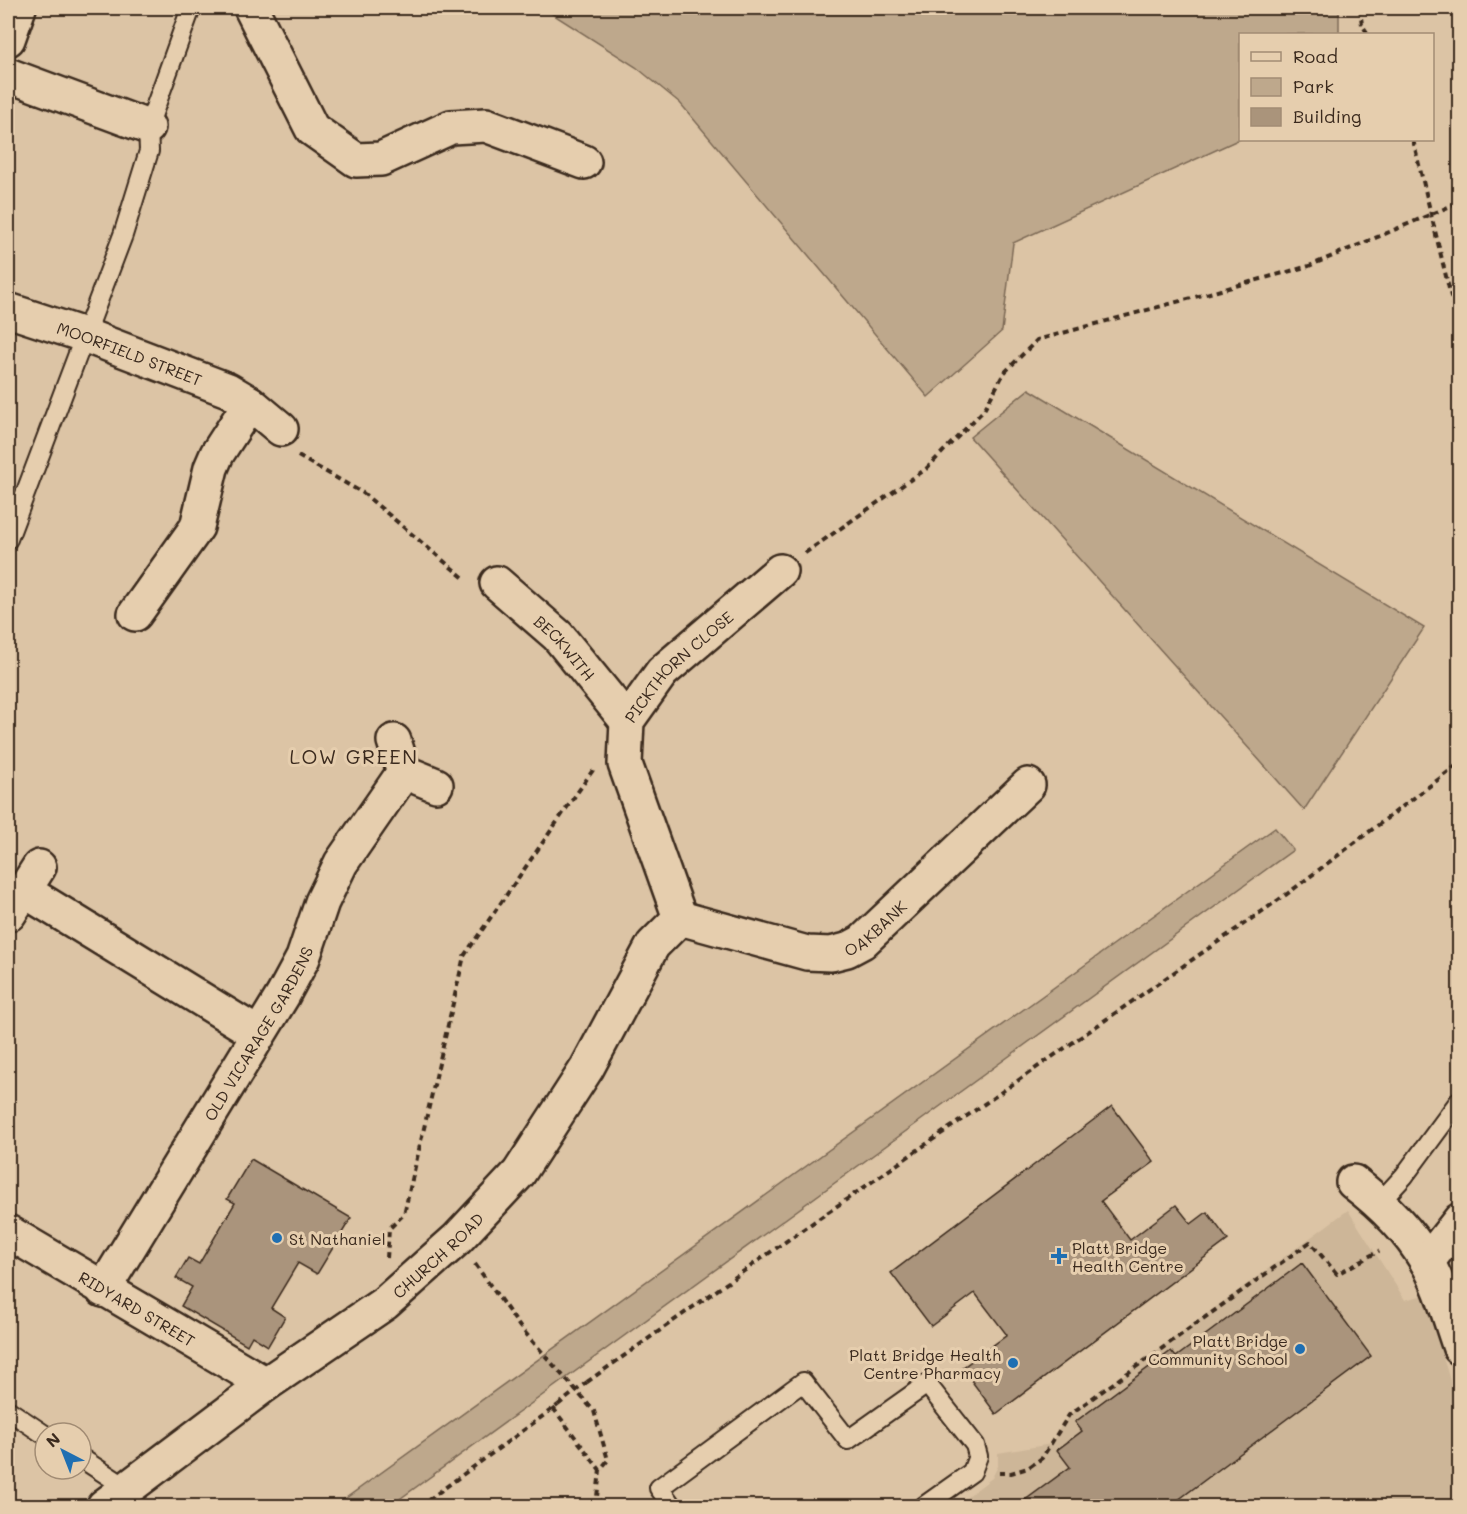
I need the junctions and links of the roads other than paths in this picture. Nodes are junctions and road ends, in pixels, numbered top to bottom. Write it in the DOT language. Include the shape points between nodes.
graph roads {
  1 [pos="19,8"];
  2 [pos="191,8"];
  3 [pos="251,8"];
  4 [pos="8,39"];
  5 [pos="8,75"];
  6 [pos="148,127"];
  7 [pos="584,162"];
  8 [pos="8,310"];
  9 [pos="84,336"];
  10 [pos="250,403"];
  11 [pos="281,429"];
  12 [pos="8,539"];
  13 [pos="780,571"];
  14 [pos="497,583"];
  15 [pos="135,614"];
  16 [pos="627,721"];
  17 [pos="394,741"];
  18 [pos="404,772"];
  19 [pos="436,785"];
  20 [pos="1028,785"];
  21 [pos="24,891"];
  22 [pos="680,918"];
  23 [pos="258,1034"];
  24 [pos="1460,1100"];
  25 [pos="1353,1182"];
  26 [pos="1380,1202"];
  27 [pos="1460,1220"];
  28 [pos="8,1232"];
  29 [pos="1427,1262"];
  30 [pos="103,1290"];
  31 [pos="1460,1348"];
  32 [pos="266,1384"];
  33 [pos="8,1410"];
  34 [pos="33,1427"];
  35 [pos="93,1472"];
  36 [pos="115,1497"];
  37 [pos="672,1506"];
  38 [pos="924,1506"];
  1 -- 4 [label="street"];
  2 -- 6 [label="lane"];
  3 -- 7 [label="street" via="312,129 356,160 381,159 451,127 486,125"];
  5 -- 6 [label="street"];
  6 -- 9 [label="lane" via="149,151 123,235"];
  8 -- 9 [label="street, MOORFIELD STREET"];
  9 -- 10 [label="street, MOORFIELD STREET" via="228,390"];
  9 -- 12 [label="lane"];
  10 -- 11 [label="street, MOORFIELD STREET"];
  10 -- 15 [label="street" via="211,468 197,527"];
  13 -- 16 [label="street, PICKTHORN CLOSE" via="662,672"];
  14 -- 16 [label="street, BECKWITH" via="558,636"];
  16 -- 22 [label="street, PICKTHORN CLOSE" via="625,764"];
  17 -- 18 [label="street"];
  18 -- 19 [label="street"];
  18 -- 23 [label="street, OLD VICARAGE GARDENS" via="341,863 322,902 303,958"];
  20 -- 22 [label="street, OAKBANK" via="862,942 848,950 807,953"];
  21 -- 23 [label="street"];
  22 -- 32 [label="street, CHURCH ROAD" via="653,945 586,1068 519,1173 457,1239 385,1303"];
  23 -- 30 [label="street, OLD VICARAGE GARDENS"];
  24 -- 26 [label="lane"];
  25 -- 26 [label="street"];
  26 -- 29 [label="street"];
  27 -- 29 [label="street"];
  28 -- 30 [label="street, RIDYARD STREET"];
  29 -- 31 [label="street"];
  30 -- 32 [label="street, RIDYARD STREET"];
  32 -- 36 [label="street, CHURCH ROAD"];
  33 -- 34 [label="lane"];
  35 -- 36 [label="lane"];
  37 -- 38 [label="lane" via="659,1488 803,1382 848,1440 927,1384 975,1445 978,1456 972,1472"];
}
